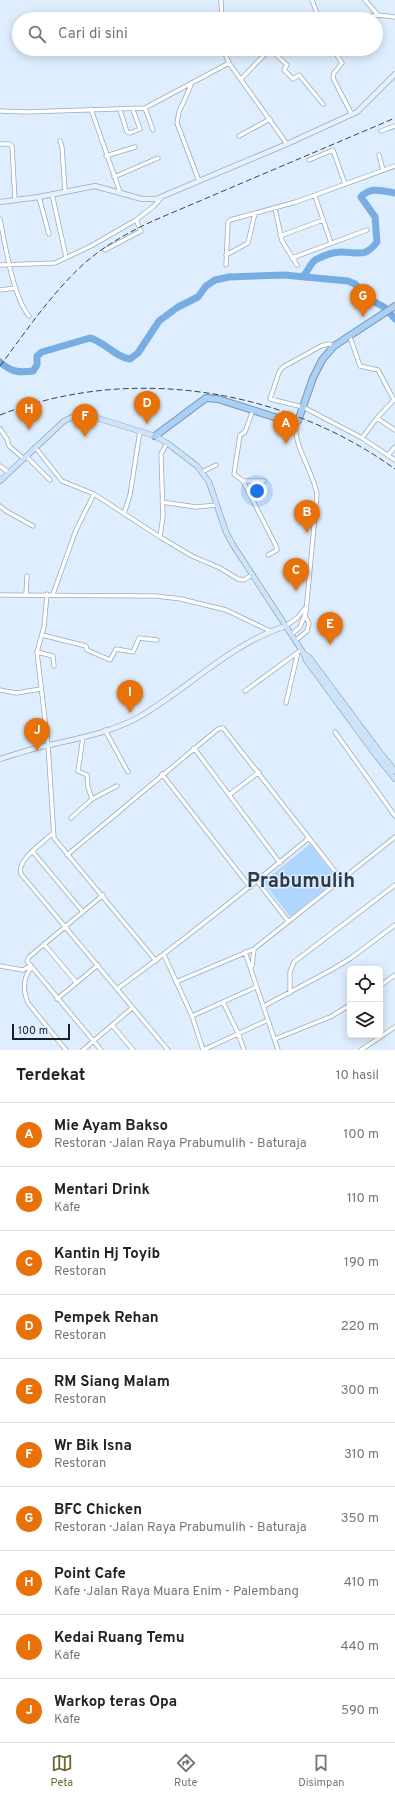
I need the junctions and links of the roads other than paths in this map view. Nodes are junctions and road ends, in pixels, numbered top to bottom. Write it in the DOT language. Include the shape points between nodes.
graph roads {
  1 [pos="222,0"];
  2 [pos="312,0"];
  3 [pos="365,0"];
  4 [pos="222,12"];
  5 [pos="316,12"];
  6 [pos="375,12"];
  7 [pos="383,16"];
  8 [pos="395,17"];
  9 [pos="226,56"];
  10 [pos="263,56"];
  11 [pos="277,56"];
  12 [pos="338,56"];
  13 [pos="229,63"];
  14 [pos="395,74"];
  15 [pos="241,79"];
  16 [pos="191,85"];
  17 [pos="323,104"];
  18 [pos="146,108"];
  19 [pos="91,109"];
  20 [pos="120,110"];
  21 [pos="133,110"];
  22 [pos="0,111"];
  23 [pos="352,115"];
  24 [pos="270,119"];
  25 [pos="395,126"];
  26 [pos="153,130"];
  27 [pos="381,131"];
  28 [pos="239,136"];
  29 [pos="60,141"];
  30 [pos="0,144"];
  31 [pos="287,144"];
  32 [pos="135,147"];
  33 [pos="379,155"];
  34 [pos="106,156"];
  35 [pos="158,158"];
  36 [pos="309,160"];
  37 [pos="395,166"];
  38 [pos="383,170"];
  39 [pos="114,177"];
  40 [pos="198,181"];
  41 [pos="345,184"];
  42 [pos="65,192"];
  43 [pos="120,192"];
  44 [pos="52,194"];
  45 [pos="315,196"];
  46 [pos="39,197"];
  47 [pos="162,197"];
  48 [pos="15,200"];
  49 [pos="0,202"];
  50 [pos="275,208"];
  51 [pos="255,214"];
  52 [pos="0,219"];
  53 [pos="136,220"];
  54 [pos="323,220"];
  55 [pos="367,230"];
  56 [pos="49,234"];
  57 [pos="280,236"];
  58 [pos="331,243"];
  59 [pos="105,250"];
  60 [pos="226,255"];
  61 [pos="66,257"];
  62 [pos="292,258"];
  63 [pos="10,264"];
  64 [pos="0,265"];
  65 [pos="226,265"];
  66 [pos="297,265"];
  67 [pos="16,288"];
  68 [pos="0,290"];
  69 [pos="393,307"];
  70 [pos="29,316"];
  71 [pos="350,337"];
  72 [pos="334,346"];
  73 [pos="303,406"];
  74 [pos="253,410"];
  75 [pos="377,418"];
  76 [pos="295,423"];
  77 [pos="0,430"];
  78 [pos="395,430"];
  79 [pos="140,431"];
  80 [pos="154,436"];
  81 [pos="362,438"];
  82 [pos="167,443"];
  83 [pos="35,447"];
  84 [pos="395,447"];
  85 [pos="388,454"];
  86 [pos="24,457"];
  87 [pos="395,460"];
  88 [pos="216,465"];
  89 [pos="0,466"];
  90 [pos="8,472"];
  91 [pos="202,472"];
  92 [pos="50,480"];
  93 [pos="0,481"];
  94 [pos="243,481"];
  95 [pos="264,481"];
  96 [pos="94,494"];
  97 [pos="162,502"];
  98 [pos="217,505"];
  99 [pos="0,506"];
  100 [pos="124,514"];
  101 [pos="33,526"];
  102 [pos="160,537"];
  103 [pos="268,555"];
  104 [pos="253,574"];
  105 [pos="27,576"];
  106 [pos="26,594"];
  107 [pos="48,594"];
  108 [pos="53,594"];
  109 [pos="0,595"];
  110 [pos="306,607"];
  111 [pos="306,616"];
  112 [pos="286,626"];
  113 [pos="270,631"];
  114 [pos="42,634"];
  115 [pos="291,635"];
  116 [pos="158,640"];
  117 [pos="295,641"];
  118 [pos="37,652"];
  119 [pos="301,652"];
  120 [pos="54,666"];
  121 [pos="41,689"];
  122 [pos="0,690"];
  123 [pos="245,691"];
  124 [pos="286,702"];
  125 [pos="105,730"];
  126 [pos="335,732"];
  127 [pos="83,737"];
  128 [pos="48,745"];
  129 [pos="194,748"];
  130 [pos="0,759"];
  131 [pos="395,771"];
  132 [pos="128,772"];
  133 [pos="258,772"];
  134 [pos="162,774"];
  135 [pos="395,779"];
  136 [pos="117,786"];
  137 [pos="229,795"];
  138 [pos="92,799"];
  139 [pos="395,816"];
  140 [pos="70,818"];
  141 [pos="53,833"];
  142 [pos="395,837"];
  143 [pos="310,838"];
  144 [pos="33,852"];
  145 [pos="68,855"];
  146 [pos="280,863"];
  147 [pos="341,880"];
  148 [pos="257,881"];
  149 [pos="394,886"];
  150 [pos="250,887"];
  151 [pos="103,895"];
  152 [pos="83,912"];
  153 [pos="288,921"];
  154 [pos="395,925"];
  155 [pos="66,926"];
  156 [pos="44,944"];
  157 [pos="254,949"];
  158 [pos="245,952"];
  159 [pos="164,955"];
  160 [pos="156,961"];
  161 [pos="98,965"];
  162 [pos="0,966"];
  163 [pos="31,967"];
  164 [pos="252,969"];
  165 [pos="395,975"];
  166 [pos="76,982"];
  167 [pos="176,982"];
  168 [pos="383,984"];
  169 [pos="256,987"];
  170 [pos="117,989"];
  171 [pos="290,993"];
  172 [pos="57,999"];
  173 [pos="222,1002"];
  174 [pos="264,1006"];
  175 [pos="347,1007"];
  176 [pos="132,1008"];
  177 [pos="192,1016"];
  178 [pos="268,1020"];
  179 [pos="112,1025"];
  180 [pos="395,1027"];
  181 [pos="238,1033"];
  182 [pos="275,1039"];
  183 [pos="93,1041"];
  184 [pos="66,1050"];
  185 [pos="83,1050"];
  186 [pos="101,1050"];
  187 [pos="133,1050"];
  188 [pos="168,1050"];
  189 [pos="203,1050"];
  190 [pos="244,1050"];
  191 [pos="278,1050"];
  192 [pos="362,1050"];
  1 -- 4 [label="street"];
  2 -- 5 [label="street"];
  3 -- 6 [label="street"];
  7 -- 8 [label="street"];
  9 -- 13 [label="street"];
  10 -- 15 [label="street"];
  11 -- 17 [label="street" via="287,65 285,71 293,79 299,76"];
  12 -- 23 [label="street" via="342,63 333,78"];
  13 -- 15 [label="street"];
  13 -- 16 [label="street"];
  14 -- 23 [label="street" via="361,110"];
  15 -- 24 [label="street"];
  16 -- 18 [label="street"];
  16 -- 40 [label="street" via="179,112 177,124"];
  18 -- 21 [label="street"];
  18 -- 26 [label="street"];
  19 -- 20 [label="street"];
  19 -- 22 [label="street"];
  19 -- 34 [label="street"];
  20 -- 21 [label="street"];
  20 -- 21 [label="street" via="127,132 130,133 140,129"];
  23 -- 31 [label="street"];
  24 -- 28 [label="street"];
  24 -- 31 [label="street"];
  25 -- 27 [label="street"];
  29 -- 42 [label="street"];
  30 -- 48 [label="street" via="9,144 12,148"];
  31 -- 40 [label="street"];
  32 -- 34 [label="street"];
  33 -- 38 [label="street"];
  34 -- 39 [label="street"];
  35 -- 39 [label="street"];
  36 -- 41 [label="street" via="333,150"];
  37 -- 38 [label="street"];
  38 -- 41 [label="street"];
  39 -- 43 [label="street"];
  40 -- 47 [label="street"];
  41 -- 45 [label="street"];
  42 -- 43 [label="street" via="95,186"];
  42 -- 44 [label="street"];
  43 -- 47 [label="street" via="150,200"];
  44 -- 46 [label="street"];
  44 -- 61 [label="street"];
  45 -- 50 [label="street"];
  45 -- 54 [label="street"];
  46 -- 48 [label="street"];
  46 -- 56 [label="street"];
  47 -- 53 [label="street"];
  48 -- 49 [label="street"];
  50 -- 51 [label="street"];
  50 -- 57 [label="street"];
  51 -- 60 [label="street" via="248,243"];
  51 -- 60 [label="street" via="229,221"];
  52 -- 63 [label="street"];
  53 -- 59 [label="street" via="141,231"];
  53 -- 61 [label="street"];
  54 -- 57 [label="street"];
  54 -- 58 [label="street"];
  55 -- 58 [label="street"];
  57 -- 62 [label="street"];
  58 -- 62 [label="street"];
  60 -- 65 [label="street"];
  61 -- 63 [label="street" via="50,264"];
  62 -- 66 [label="street"];
  63 -- 64 [label="street"];
  63 -- 67 [label="street"];
  67 -- 68 [label="street"];
  67 -- 70 [label="street" via="21,305"];
  69 -- 71 [label="highway"];
  71 -- 72 [label="highway"];
  71 -- 75 [label="street" via="360,366 378,369 394,400"];
  72 -- 73 [label="highway" via="322,360"];
  72 -- 73 [label="street" via="321,346 283,366 279,372 270,399"];
  73 -- 76 [label="highway"];
  73 -- 81 [label="street"];
  74 -- 76 [label="highway"];
  74 -- 80 [label="highway" via="206,398"];
  74 -- 94 [label="street" via="245,432 240,435 235,465 234,474"];
  75 -- 78 [label="street"];
  75 -- 81 [label="street"];
  76 -- 110 [label="street" via="296,440 312,475 317,494"];
  77 -- 86 [label="street" via="8,439 9,446"];
  79 -- 80 [label="main road"];
  79 -- 83 [label="main road" via="80,413 68,417"];
  79 -- 100 [label="street" via="130,495"];
  80 -- 82 [label="main road"];
  81 -- 85 [label="street"];
  82 -- 91 [label="main road"];
  82 -- 97 [label="street" via="161,454"];
  83 -- 86 [label="main road"];
  83 -- 96 [label="street" via="62,481"];
  84 -- 85 [label="street"];
  85 -- 87 [label="street"];
  86 -- 90 [label="main road"];
  86 -- 92 [label="street"];
  88 -- 91 [label="street"];
  89 -- 90 [label="street"];
  90 -- 93 [label="main road"];
  91 -- 98 [label="main road" via="209,482"];
  94 -- 95 [label="street"];
  94 -- 103 [label="street" via="277,548"];
  96 -- 100 [label="street"];
  96 -- 108 [label="street" via="76,530"];
  97 -- 98 [label="street" via="196,508"];
  97 -- 102 [label="street"];
  98 -- 104 [label="main road" via="226,532"];
  99 -- 101 [label="street"];
  100 -- 102 [label="street"];
  102 -- 104 [label="street" via="238,579 244,580"];
  104 -- 112 [label="main road"];
  105 -- 106 [label="street"];
  106 -- 107 [label="street"];
  106 -- 109 [label="street"];
  107 -- 108 [label="street"];
  107 -- 114 [label="street"];
  108 -- 113 [label="street" via="156,596 181,599 226,610"];
  110 -- 111 [label="street"];
  110 -- 112 [label="street"];
  111 -- 115 [label="street" via="300,627"];
  111 -- 117 [label="street" via="309,623 307,631"];
  112 -- 113 [label="street"];
  112 -- 115 [label="main road"];
  113 -- 125 [label="street" via="234,650 139,717"];
  114 -- 116 [label="street" via="86,646 87,650 110,660 116,649 133,652 139,638"];
  114 -- 118 [label="street"];
  115 -- 117 [label="main road"];
  117 -- 119 [label="main road"];
  118 -- 120 [label="street" via="53,656"];
  118 -- 121 [label="street"];
  119 -- 123 [label="street"];
  119 -- 124 [label="street"];
  119 -- 131 [label="main road" via="309,657"];
  119 -- 135 [label="main road"];
  121 -- 122 [label="street" via="16,693"];
  121 -- 128 [label="street"];
  125 -- 127 [label="street"];
  125 -- 132 [label="street"];
  126 -- 139 [label="street"];
  127 -- 128 [label="street"];
  127 -- 138 [label="street" via="78,771 87,775"];
  128 -- 130 [label="street"];
  128 -- 141 [label="street"];
  129 -- 133 [label="street" via="218,729 223,728"];
  129 -- 134 [label="street"];
  129 -- 137 [label="street"];
  133 -- 137 [label="street"];
  133 -- 143 [label="street"];
  134 -- 145 [label="street"];
  134 -- 150 [label="street"];
  136 -- 138 [label="street"];
  137 -- 146 [label="street"];
  138 -- 140 [label="street"];
  141 -- 144 [label="street"];
  141 -- 145 [label="street" via="56,842"];
  142 -- 147 [label="street"];
  143 -- 146 [label="street"];
  143 -- 147 [label="street"];
  144 -- 152 [label="street"];
  144 -- 155 [label="street" via="21,865 21,874"];
  145 -- 151 [label="street"];
  146 -- 148 [label="street"];
  147 -- 153 [label="street"];
  148 -- 150 [label="street"];
  148 -- 153 [label="street"];
  149 -- 171 [label="street" via="294,962 290,972"];
  150 -- 159 [label="street"];
  151 -- 152 [label="street"];
  151 -- 160 [label="street"];
  152 -- 155 [label="street"];
  153 -- 157 [label="street"];
  154 -- 171 [label="street" via="351,958"];
  155 -- 156 [label="street"];
  155 -- 161 [label="street"];
  156 -- 163 [label="street" via="28,958"];
  156 -- 166 [label="street"];
  157 -- 158 [label="street"];
  157 -- 164 [label="street"];
  158 -- 164 [label="street"];
  158 -- 167 [label="street"];
  159 -- 160 [label="street"];
  159 -- 167 [label="street"];
  160 -- 170 [label="street"];
  161 -- 166 [label="street"];
  161 -- 170 [label="street"];
  162 -- 163 [label="street" via="23,970"];
  163 -- 172 [label="street"];
  163 -- 184 [label="street" via="25,983 28,1002"];
  164 -- 169 [label="street"];
  165 -- 168 [label="street"];
  166 -- 172 [label="street"];
  167 -- 177 [label="street"];
  169 -- 173 [label="street"];
  169 -- 174 [label="street"];
  170 -- 176 [label="street"];
  171 -- 174 [label="street"];
  172 -- 183 [label="street"];
  173 -- 177 [label="street"];
  173 -- 181 [label="street"];
  174 -- 178 [label="street"];
  175 -- 182 [label="street" via="330,1017"];
  176 -- 179 [label="street"];
  176 -- 188 [label="street"];
  177 -- 189 [label="street"];
  178 -- 181 [label="street"];
  178 -- 182 [label="street"];
  179 -- 183 [label="street"];
  179 -- 187 [label="street"];
  180 -- 192 [label="street"];
  181 -- 189 [label="street"];
  181 -- 190 [label="street"];
  182 -- 191 [label="street"];
  183 -- 185 [label="street"];
  183 -- 186 [label="street"];
}
